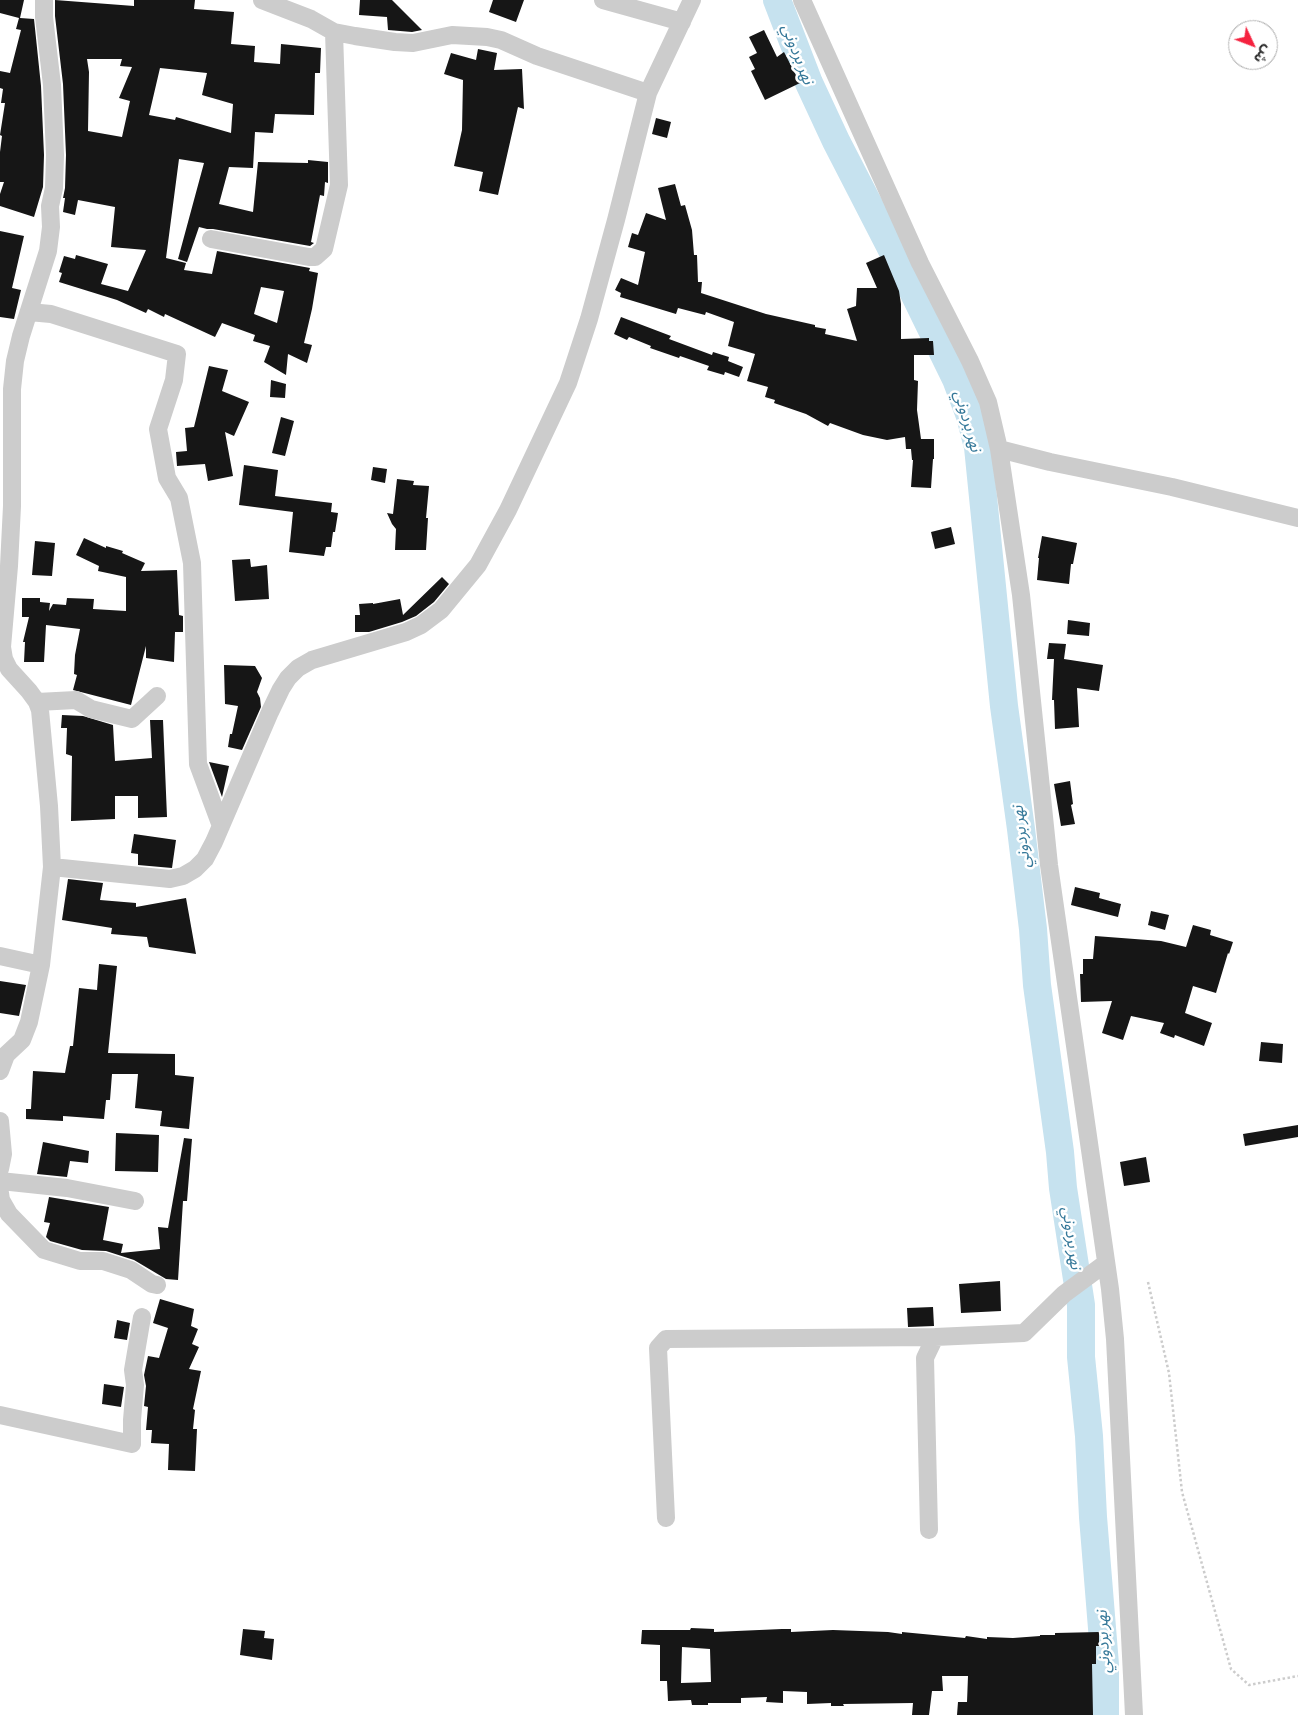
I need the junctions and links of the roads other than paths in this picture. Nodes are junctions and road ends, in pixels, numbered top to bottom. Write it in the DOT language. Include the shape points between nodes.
graph roads {
  1 [pos="44,0"];
  2 [pos="262,0"];
  3 [pos="603,0"];
  4 [pos="692,0"];
  5 [pos="802,0"];
  6 [pos="682,22"];
  7 [pos="334,32"];
  8 [pos="648,93"];
  9 [pos="211,239"];
  10 [pos="28,312"];
  11 [pos="999,449"];
  12 [pos="6,504"];
  13 [pos="1298,518"];
  14 [pos="157,696"];
  15 [pos="36,702"];
  16 [pos="221,826"];
  17 [pos="52,866"];
  18 [pos="0,956"];
  19 [pos="41,965"];
  20 [pos="0,1071"];
  21 [pos="0,1121"];
  22 [pos="0,1169"];
  23 [pos="0,1181"];
  24 [pos="0,1193"];
  25 [pos="135,1201"];
  26 [pos="1100,1267"];
  27 [pos="157,1284"];
  28 [pos="142,1317"];
  29 [pos="935,1337"];
  30 [pos="0,1415"];
  31 [pos="666,1518"];
  32 [pos="929,1530"];
  33 [pos="1134,1715"];
  1 -- 10 [label="street" via="52,85 54,188 48,251"];
  2 -- 7 [label="street" via="311,19"];
  3 -- 6 [label="street"];
  4 -- 6 [label="street"];
  5 -- 11 [label="street" via="920,263 988,402"];
  6 -- 8 [label="street"];
  7 -- 8 [label="street" via="413,43 452,34 487,37"];
  7 -- 9 [label="street" via="339,185 324,249 315,257 308,257"];
  8 -- 16 [label="street" via="589,319 568,383 508,510 478,565 441,610 421,625 327,654 298,668 288,678"];
  10 -- 12 [label="street" via="12,389"];
  10 -- 16 [label="street" via="51,314 177,354 174,380 158,429 167,478 179,498 192,563 198,764"];
  11 -- 13 [label="street" via="1172,486"];
  11 -- 26 [label="street" via="1021,594 1049,865"];
  12 -- 15 [label="street" via="9,566 2,647 9,669"];
  14 -- 15 [label="street" via="132,719 91,709 76,700"];
  15 -- 17 [label="street" via="42,726"];
  16 -- 17 [label="street" via="205,859 183,876 151,878"];
  17 -- 19 [label="street"];
  18 -- 19 [label="street"];
  19 -- 20 [label="street" via="29,1022 22,1040 6,1055"];
  21 -- 22 [label="street" via="4,1154"];
  23 -- 25 [label="street" via="67,1188"];
  24 -- 27 [label="street" via="9,1214 44,1250 80,1261 103,1261 131,1270"];
  26 -- 29 [label="street" via="1064,1294 1024,1333"];
  26 -- 33 [label="street" via="1115,1339"];
  28 -- 30 [label="street" via="133,1370 132,1444"];
  29 -- 31 [label="street" via="666,1339 658,1348"];
  29 -- 32 [label="street" via="925,1358"];
}
